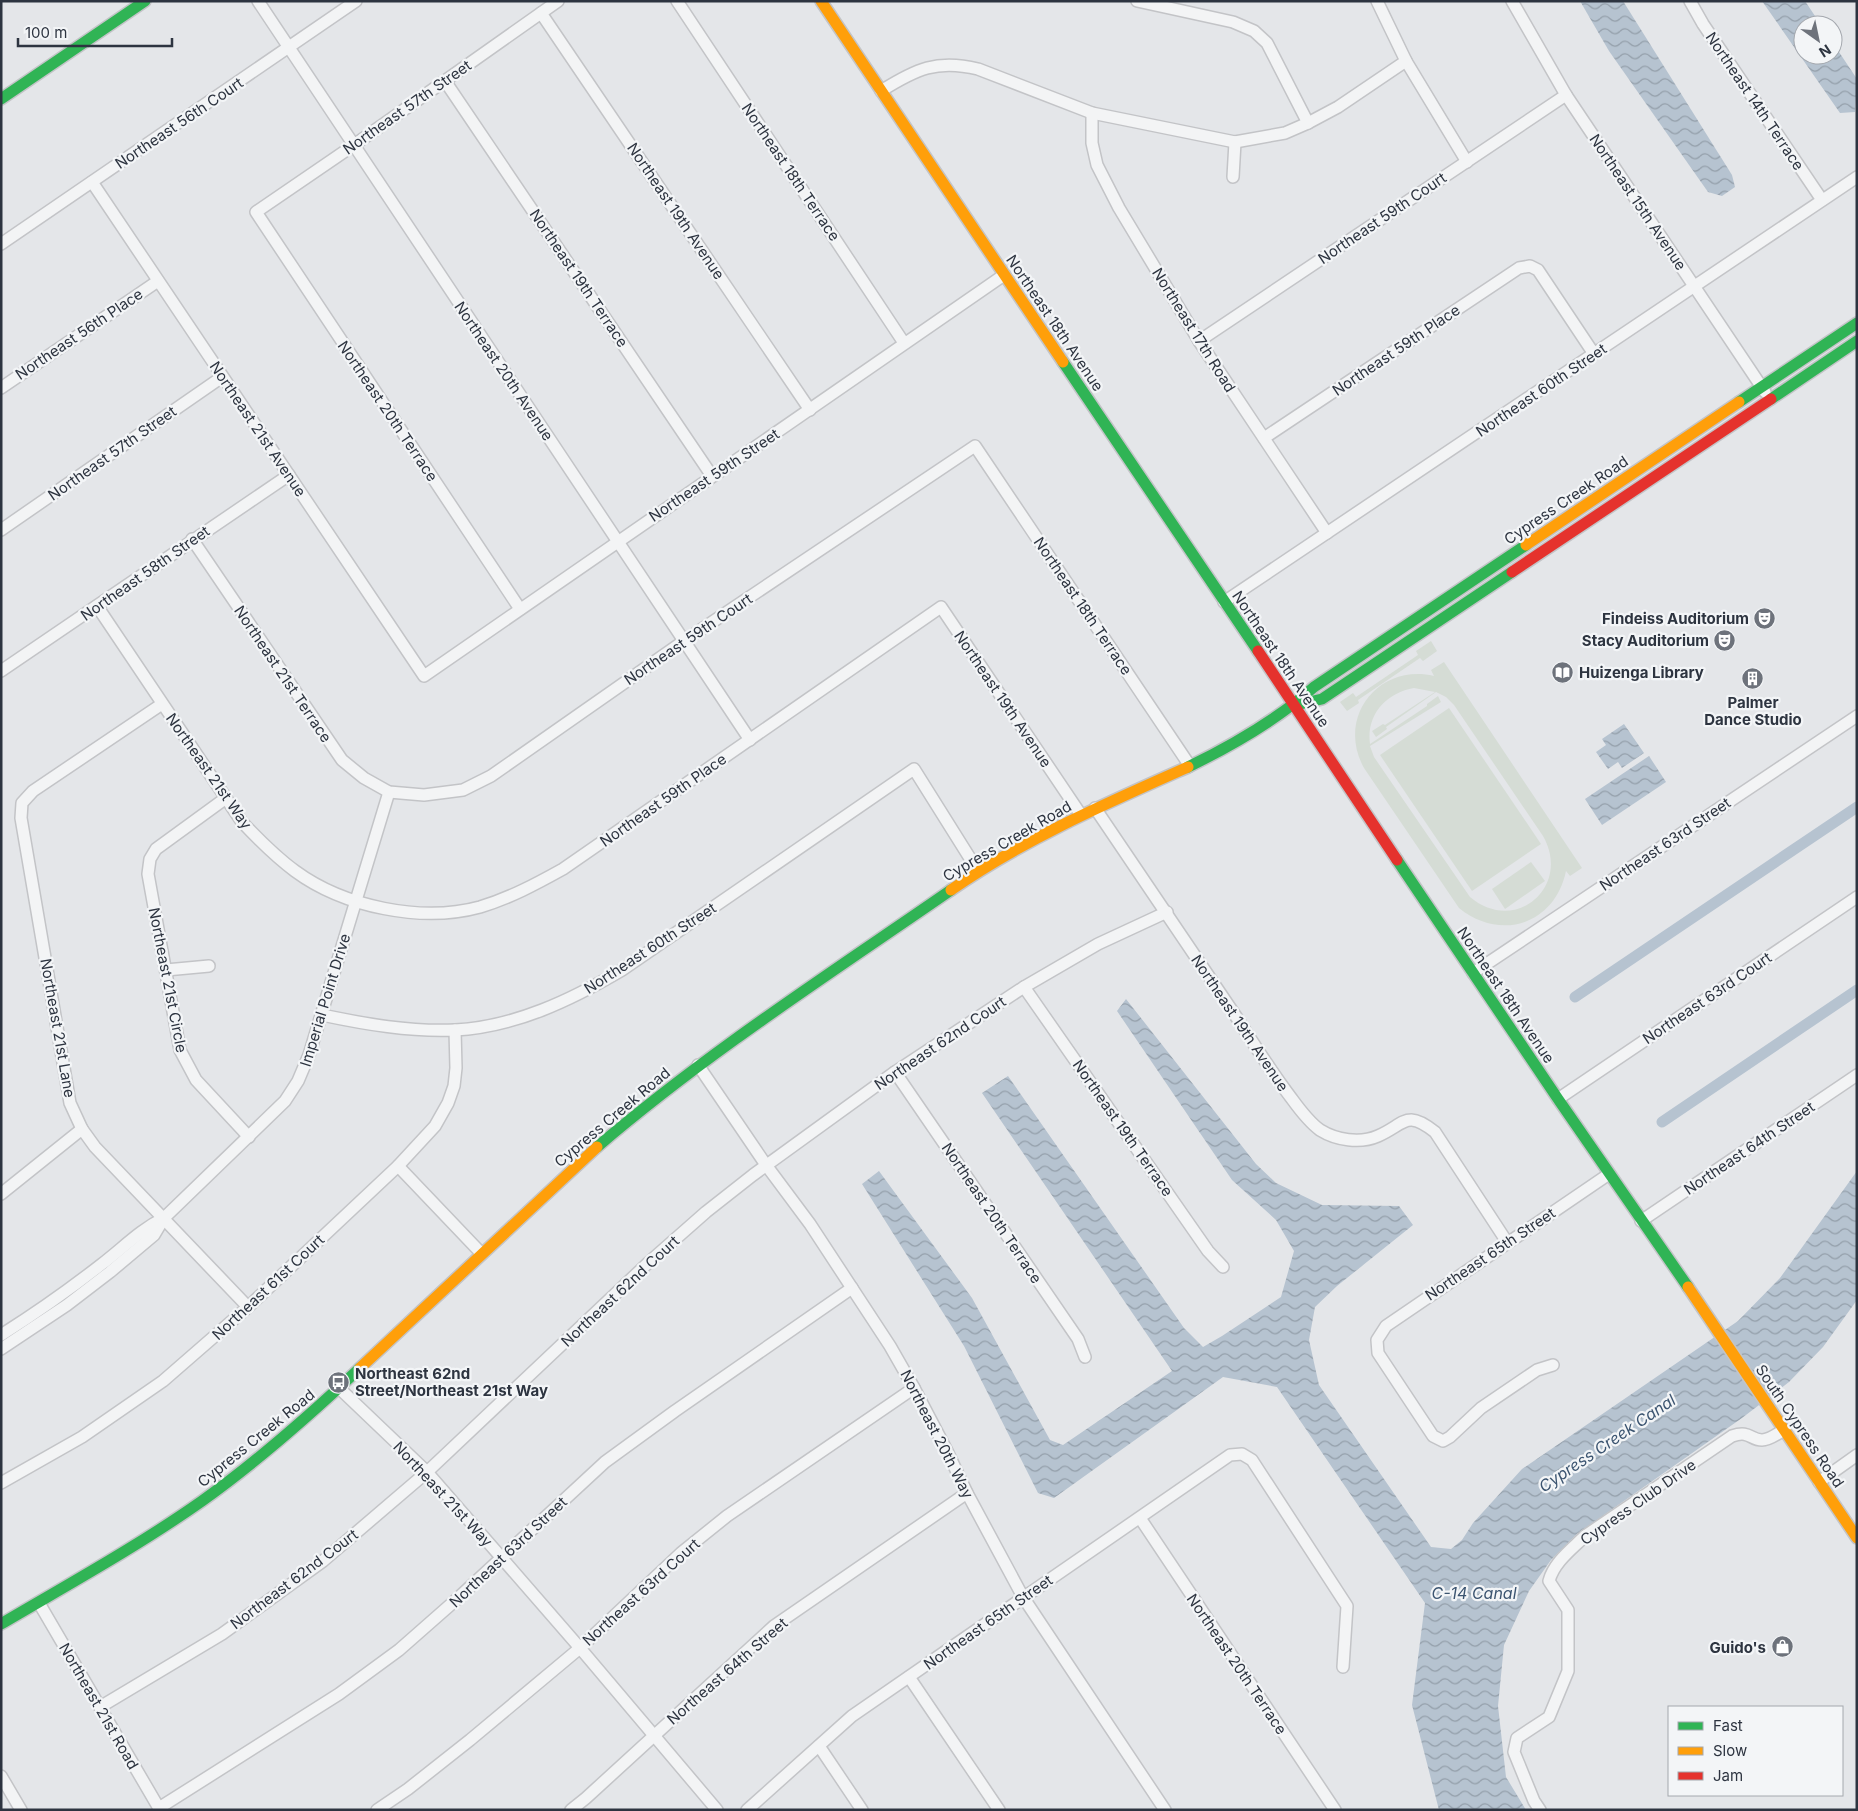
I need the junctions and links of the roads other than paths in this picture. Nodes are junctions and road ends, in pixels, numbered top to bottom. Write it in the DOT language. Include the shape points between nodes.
graph roads {
  1 [pos="145,1"];
  2 [pos="258,1"];
  3 [pos="356,1"];
  4 [pos="558,1"];
  5 [pos="678,1"];
  6 [pos="821,1"];
  7 [pos="1137,1"];
  8 [pos="1377,1"];
  9 [pos="1512,1"];
  10 [pos="1690,1"];
  11 [pos="541,13"];
  12 [pos="288,47"];
  13 [pos="1406,61"];
  14 [pos="446,81"];
  15 [pos="881,91"];
  16 [pos="1566,94"];
  17 [pos="3,96"];
  18 [pos="1092,113"];
  19 [pos="1308,123"];
  20 [pos="1235,142"];
  21 [pos="354,145"];
  22 [pos="1467,162"];
  23 [pos="1233,177"];
  24 [pos="1857,177"];
  25 [pos="92,182"];
  26 [pos="1822,200"];
  27 [pos="256,212"];
  28 [pos="1,244"];
  29 [pos="1004,275"];
  30 [pos="158,281"];
  31 [pos="1695,286"];
  32 [pos="1857,323"];
  33 [pos="1198,341"];
  34 [pos="1857,341"];
  35 [pos="904,343"];
  36 [pos="1594,354"];
  37 [pos="222,376"];
  38 [pos="1762,386"];
  39 [pos="1,388"];
  40 [pos="1770,399"];
  41 [pos="810,410"];
  42 [pos="1264,438"];
  43 [pos="975,446"];
  44 [pos="289,475"];
  45 [pos="712,476"];
  46 [pos="1,530"];
  47 [pos="1327,533"];
  48 [pos="192,539"];
  49 [pos="618,542"];
  50 [pos="1224,602"];
  51 [pos="97,606"];
  52 [pos="942,607"];
  53 [pos="520,609"];
  54 [pos="684,641"];
  55 [pos="1,671"];
  56 [pos="424,676"];
  57 [pos="162,704"];
  58 [pos="1294,706"];
  59 [pos="1857,716"];
  60 [pos="750,740"];
  61 [pos="1190,766"];
  62 [pos="389,792"];
  63 [pos="226,798"];
  64 [pos="1095,808"];
  65 [pos="1081,815"];
  66 [pos="978,871"];
  67 [pos="1857,897"];
  68 [pos="355,902"];
  69 [pos="1167,912"];
  70 [pos="209,966"];
  71 [pos="166,970"];
  72 [pos="1473,973"];
  73 [pos="1024,987"];
  74 [pos="322,1015"];
  75 [pos="455,1030"];
  76 [pos="698,1066"];
  77 [pos="895,1072"];
  78 [pos="1857,1076"];
  79 [pos="1558,1099"];
  80 [pos="82,1129"];
  81 [pos="249,1137"];
  82 [pos="766,1165"];
  83 [pos="398,1166"];
  84 [pos="1609,1174"];
  85 [pos="1,1194"];
  86 [pos="164,1218"];
  87 [pos="1641,1221"];
  88 [pos="1506,1242"];
  89 [pos="481,1253"];
  90 [pos="1223,1267"];
  91 [pos="852,1288"];
  92 [pos="248,1307"];
  93 [pos="1718,1331"];
  94 [pos="1,1335"];
  95 [pos="2,1346"];
  96 [pos="1085,1356"];
  97 [pos="1553,1365"];
  98 [pos="339,1388"];
  99 [pos="914,1388"];
  100 [pos="1784,1430"];
  101 [pos="1857,1455"];
  102 [pos="427,1472"];
  103 [pos="1819,1482"];
  104 [pos="1,1483"];
  105 [pos="966,1493"];
  106 [pos="1140,1518"];
  107 [pos="1857,1538"];
  108 [pos="502,1558"];
  109 [pos="1024,1597"];
  110 [pos="39,1603"];
  111 [pos="1,1624"];
  112 [pos="580,1648"];
  113 [pos="1342,1667"];
  114 [pos="910,1677"];
  115 [pos="100,1707"];
  116 [pos="654,1735"];
  117 [pos="819,1746"];
  118 [pos="3,1782"];
  119 [pos="160,1809"];
  120 [pos="21,1810"];
  121 [pos="377,1810"];
  122 [pos="571,1810"];
  123 [pos="717,1810"];
  124 [pos="748,1810"];
  125 [pos="862,1810"];
  126 [pos="999,1810"];
  127 [pos="1165,1810"];
  128 [pos="1335,1810"];
  129 [pos="1540,1810"];
  1 -- 17 [label="street"];
  2 -- 12 [label="street, Northeast 20th Avenue"];
  3 -- 12 [label="street, Northeast 56th Court"];
  4 -- 11 [label="street, Northeast 57th Street"];
  5 -- 35 [label="street, Northeast 18th Terrace"];
  6 -- 15 [label="street, Northeast 18th Avenue"];
  7 -- 19 [label="street" via="1233,22 1254,31 1267,43"];
  8 -- 13 [label="street"];
  9 -- 16 [label="street, Northeast 15th Avenue"];
  10 -- 26 [label="street, Northeast 14th Terrace"];
  11 -- 14 [label="street, Northeast 57th Street"];
  11 -- 41 [label="street, Northeast 19th Avenue"];
  12 -- 21 [label="street, Northeast 20th Avenue"];
  12 -- 25 [label="street, Northeast 56th Court"];
  13 -- 19 [label="street" via="1338,107"];
  13 -- 22 [label="street"];
  14 -- 21 [label="street, Northeast 57th Street"];
  14 -- 45 [label="street, Northeast 19th Terrace"];
  15 -- 18 [label="street" via="930,66 962,65"];
  15 -- 29 [label="street, Northeast 18th Avenue"];
  16 -- 22 [label="street, Northeast 59th Court"];
  16 -- 31 [label="street, Northeast 15th Avenue"];
  18 -- 20 [label="street"];
  18 -- 33 [label="street, Northeast 17th Road" via="1092,143 1097,165"];
  19 -- 20 [label="street" via="1285,133"];
  20 -- 23 [label="street"];
  21 -- 27 [label="street, Northeast 57th Street"];
  21 -- 49 [label="street, Northeast 20th Avenue"];
  22 -- 33 [label="street, Northeast 59th Court"];
  24 -- 26 [label="street, Northeast 60th Street"];
  25 -- 28 [label="street, Northeast 56th Court"];
  25 -- 30 [label="street, Northeast 21st Avenue"];
  26 -- 31 [label="street, Northeast 60th Street"];
  27 -- 53 [label="street, Northeast 20th Terrace"];
  29 -- 35 [label="street, Northeast 59th Street"];
  29 -- 50 [label="street, Northeast 18th Avenue"];
  30 -- 37 [label="street, Northeast 21st Avenue"];
  30 -- 39 [label="street, Northeast 56th Place"];
  31 -- 36 [label="street, Northeast 60th Street"];
  31 -- 38 [label="street, Northeast 15th Avenue"];
  32 -- 38 [label="street, Cypress Creek Road"];
  33 -- 42 [label="street, Northeast 17th Road"];
  34 -- 40 [label="street, Cypress Creek Road"];
  35 -- 41 [label="street, Northeast 59th Street"];
  36 -- 42 [label="street, Northeast 59th Place" via="1538,270 1530,266 1519,268"];
  36 -- 47 [label="street, Northeast 60th Street"];
  37 -- 44 [label="street, Northeast 21st Avenue"];
  37 -- 46 [label="street, Northeast 57th Street"];
  38 -- 40 [label="street, Northeast 15th Avenue"];
  38 -- 58 [label="street, Cypress Creek Road" via="1314,687"];
  40 -- 58 [label="street, Cypress Creek Road" via="1322,698"];
  41 -- 45 [label="street, Northeast 59th Street"];
  42 -- 47 [label="street, Northeast 17th Road"];
  43 -- 54 [label="street, Northeast 59th Court"];
  43 -- 61 [label="street, Northeast 18th Terrace"];
  44 -- 48 [label="street, Northeast 58th Street"];
  44 -- 56 [label="street, Northeast 21st Avenue"];
  45 -- 49 [label="street, Northeast 59th Street"];
  47 -- 50 [label="street, Northeast 60th Street"];
  48 -- 51 [label="street, Northeast 58th Street"];
  48 -- 62 [label="street, Northeast 21st Terrace" via="342,760"];
  49 -- 53 [label="street, Northeast 59th Street"];
  49 -- 54 [label="street, Northeast 20th Avenue"];
  50 -- 58 [label="street, Northeast 18th Avenue"];
  51 -- 55 [label="street, Northeast 58th Street"];
  51 -- 57 [label="street, Northeast 21st Way"];
  52 -- 60 [label="street, Northeast 59th Place"];
  52 -- 65 [label="street, Northeast 19th Avenue"];
  53 -- 56 [label="street, Northeast 59th Street"];
  54 -- 60 [label="street, Northeast 20th Avenue"];
  54 -- 62 [label="street, Northeast 59th Court" via="491,776 463,790 424,795"];
  57 -- 63 [label="street, Northeast 21st Way"];
  57 -- 80 [label="street, Northeast 21st Lane" via="32,791 22,803 21,818 70,1103"];
  58 -- 61 [label="street, Cypress Creek Road"];
  58 -- 72 [label="street, Northeast 18th Avenue"];
  59 -- 72 [label="street, Northeast 63rd Street"];
  60 -- 68 [label="street, Northeast 59th Place" via="563,869 521,892 479,907 439,913 400,911"];
  61 -- 64 [label="street, Cypress Creek Road"];
  62 -- 68 [label="street, Imperial Point Drive"];
  63 -- 68 [label="street, Northeast 21st Way" via="242,822 296,872"];
  63 -- 71 [label="street, Northeast 21st Circle" via="156,849 150,859 148,874"];
  64 -- 65 [label="street, Cypress Creek Road"];
  64 -- 69 [label="street, Northeast 19th Avenue"];
  65 -- 66 [label="street, Cypress Creek Road"];
  66 -- 75 [label="street, Northeast 60th Street" via="914,769 591,988 557,1005 521,1017"];
  66 -- 76 [label="street, Cypress Creek Road"];
  67 -- 79 [label="street, Northeast 63rd Court"];
  68 -- 74 [label="street, Imperial Point Drive"];
  69 -- 73 [label="street, Northeast 62nd Court" via="1098,944"];
  69 -- 88 [label="street, Northeast 19th Avenue" via="1304,1116 1333,1136 1359,1140 1378,1137 1410,1120 1421,1122 1434,1132"];
  70 -- 71 [label="street"];
  71 -- 81 [label="street, Northeast 21st Circle" via="180,1050 186,1064 196,1080"];
  72 -- 79 [label="street, Northeast 18th Avenue"];
  73 -- 77 [label="street, Northeast 62nd Court"];
  73 -- 90 [label="street, Northeast 19th Terrace" via="1208,1251"];
  74 -- 75 [label="street, Northeast 60th Street" via="387,1026"];
  74 -- 81 [label="street, Imperial Point Drive" via="298,1081 285,1101"];
  75 -- 83 [label="street, Northeast 61st Court" via="456,1068 448,1103 435,1126"];
  76 -- 82 [label="street, Northeast 20th Way"];
  76 -- 89 [label="street, Cypress Creek Road" via="587,1155"];
  77 -- 82 [label="street, Northeast 62nd Court"];
  77 -- 96 [label="street, Northeast 20th Terrace" via="1078,1339"];
  78 -- 87 [label="street, Northeast 64th Street"];
  79 -- 84 [label="street, Northeast 18th Avenue"];
  80 -- 85 [label="street"];
  80 -- 86 [label="street, Northeast 21st Lane" via="95,1147"];
  81 -- 86 [label="street, Imperial Point Drive"];
  82 -- 91 [label="street, Northeast 20th Way"];
  82 -- 102 [label="street, Northeast 62nd Court" via="647,1264"];
  83 -- 89 [label="street"];
  83 -- 92 [label="street, Northeast 61st Court"];
  84 -- 87 [label="street, Northeast 18th Avenue"];
  84 -- 88 [label="street, Northeast 65th Street"];
  86 -- 92 [label="street, Northeast 21st Lane"];
  86 -- 94 [label="street, Imperial Point Drive" via="145,1228 60,1296"];
  86 -- 95 [label="street, Imperial Point Drive" via="154,1235 110,1272 67,1305"];
  87 -- 93 [label="street, Northeast 18th Avenue"];
  88 -- 97 [label="street, Northeast 65th Street" via="1386,1326 1377,1340 1378,1353 1433,1436 1443,1441 1482,1408 1537,1370"];
  89 -- 98 [label="street, Cypress Creek Road"];
  91 -- 99 [label="street, Northeast 20th Way"];
  91 -- 108 [label="street, Northeast 63rd Street" via="606,1462"];
  92 -- 104 [label="street, Northeast 61st Court" via="163,1381 82,1437"];
  93 -- 100 [label="street, South Cypress Road"];
  98 -- 102 [label="street, Northeast 21st Way"];
  98 -- 110 [label="street, Cypress Creek Road" via="203,1500"];
  99 -- 105 [label="street, Northeast 20th Way"];
  99 -- 112 [label="street, Northeast 63rd Court" via="727,1516"];
  100 -- 103 [label="street, South Cypress Road"];
  100 -- 129 [label="street, Cypress Club Drive" via="1760,1440 1741,1433 1732,1436 1585,1536 1552,1572 1549,1581 1568,1610 1568,1671 1548,1717 1517,1738 1514,1752"];
  101 -- 103 [label="street"];
  102 -- 108 [label="street, Northeast 21st Way"];
  102 -- 115 [label="street, Northeast 62nd Court" via="323,1561 222,1634"];
  103 -- 107 [label="street, South Cypress Road"];
  105 -- 109 [label="street, Northeast 20th Way"];
  105 -- 116 [label="street, Northeast 64th Street" via="774,1626"];
  106 -- 109 [label="street, Northeast 65th Street"];
  106 -- 113 [label="street, Northeast 65th Street" via="1230,1455 1242,1454 1252,1460 1347,1606"];
  106 -- 128 [label="street, Northeast 20th Terrace"];
  108 -- 112 [label="street, Northeast 21st Way"];
  108 -- 119 [label="street, Northeast 63rd Street" via="399,1650 339,1694"];
  109 -- 114 [label="street, Northeast 65th Street"];
  109 -- 127 [label="street, Northeast 20th Way"];
  110 -- 111 [label="street, Cypress Creek Road"];
  110 -- 115 [label="street, Northeast 21st Road"];
  112 -- 116 [label="street, Northeast 21st Way"];
  112 -- 121 [label="street, Northeast 63rd Court" via="470,1740"];
  114 -- 117 [label="street, Northeast 65th Street" via="852,1716"];
  114 -- 126 [label="street"];
  115 -- 119 [label="street, Northeast 21st Road"];
  116 -- 122 [label="street, Northeast 64th Street"];
  116 -- 123 [label="street, Northeast 21st Way"];
  117 -- 124 [label="street, Northeast 65th Street"];
  117 -- 125 [label="street"];
  118 -- 120 [label="street"];
}
